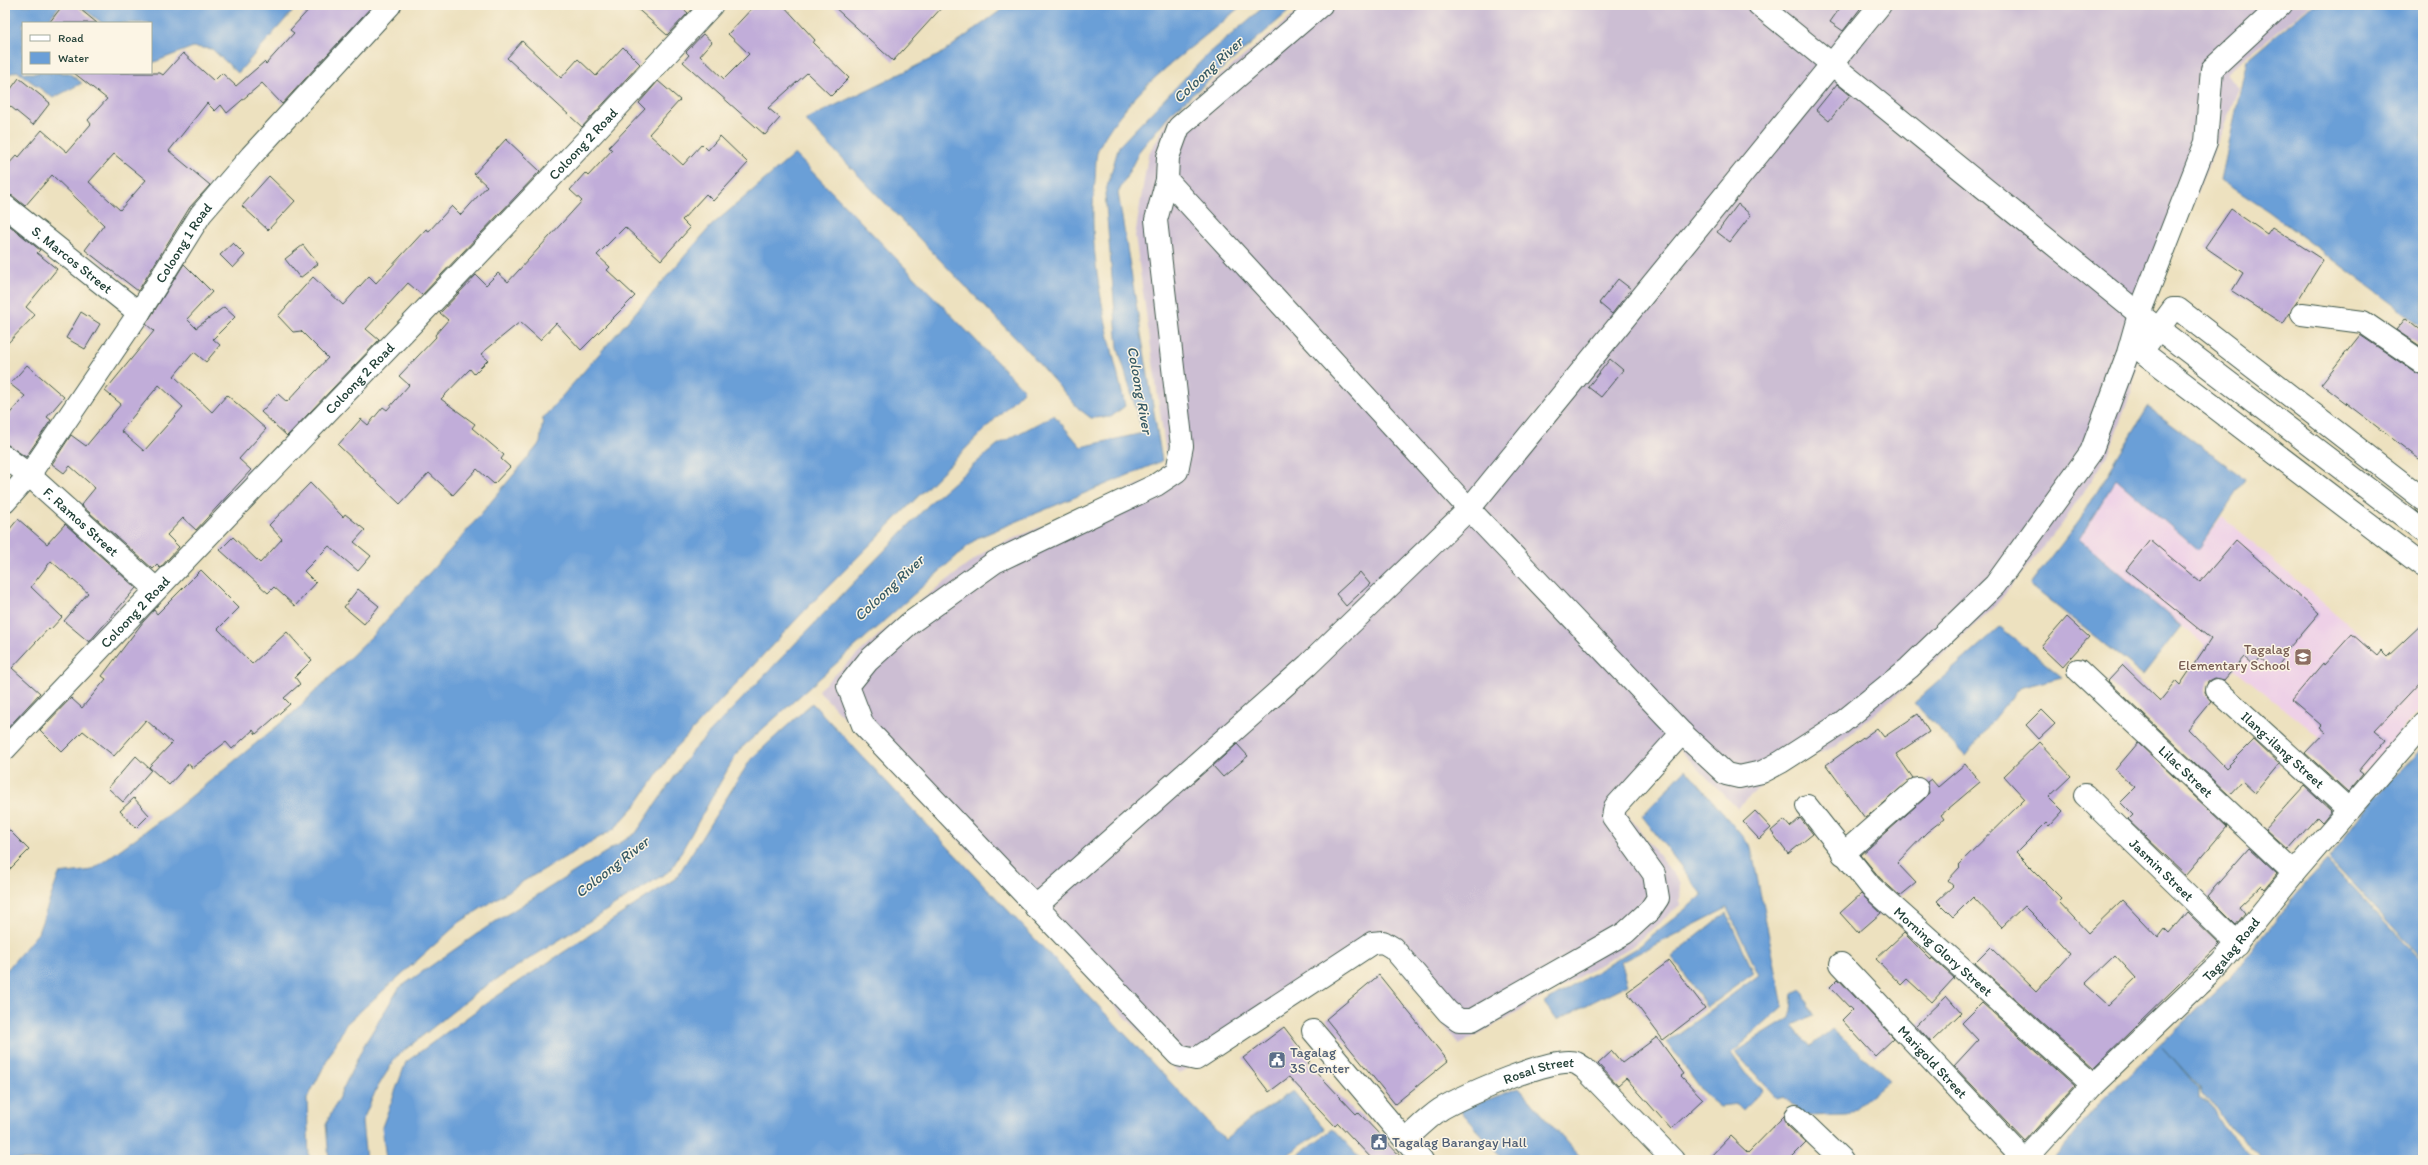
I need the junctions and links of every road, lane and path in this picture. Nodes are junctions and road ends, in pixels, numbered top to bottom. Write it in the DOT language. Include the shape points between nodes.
graph roads {
  1 [pos="390,5"];
  2 [pos="712,5"];
  3 [pos="1321,5"];
  4 [pos="1759,5"];
  5 [pos="1880,5"];
  6 [pos="2281,5"];
  7 [pos="1833,65"];
  8 [pos="1167,180"];
  9 [pos="5,206"];
  10 [pos="139,313"];
  11 [pos="2139,314"];
  12 [pos="2302,314"];
  13 [pos="2159,329"];
  14 [pos="2423,363"];
  15 [pos="5,457"];
  16 [pos="29,475"];
  17 [pos="2423,499"];
  18 [pos="5,502"];
  19 [pos="1468,509"];
  20 [pos="2423,531"];
  21 [pos="2423,566"];
  22 [pos="156,589"];
  23 [pos="2078,670"];
  24 [pos="2217,690"];
  25 [pos="2423,724"];
  26 [pos="1682,733"];
  27 [pos="5,749"];
  28 [pos="1917,789"];
  29 [pos="2085,795"];
  30 [pos="1807,806"];
  31 [pos="2348,810"];
  32 [pos="1843,854"];
  33 [pos="2294,873"];
  34 [pos="1035,907"];
  35 [pos="2238,944"];
  36 [pos="1841,964"];
  37 [pos="1312,1031"];
  38 [pos="2093,1085"];
  39 [pos="1796,1116"];
  40 [pos="1406,1139"];
  41 [pos="1422,1160"];
  42 [pos="1673,1160"];
  43 [pos="1842,1160"];
  44 [pos="2025,1160"];
  1 -- 10 [label="street, Coloong 1 Road" via="201,214"];
  2 -- 22 [label="street, Coloong 2 Road" via="580,149"];
  3 -- 8 [label="street" via="1179,127 1168,156"];
  4 -- 7 [label="street"];
  5 -- 7 [label="street"];
  6 -- 11 [label="street" via="2212,69 2206,142"];
  7 -- 11 [label="street"];
  7 -- 19 [label="street"];
  8 -- 19 [label="street"];
  8 -- 34 [label="street" via="1156,220 1182,446 1177,471 1156,485 996,562 910,623 868,661 848,686 863,725"];
  9 -- 10 [label="street, S. Marcos Street"];
  10 -- 16 [label="street, Coloong 1 Road"];
  11 -- 13 [label="street"];
  11 -- 26 [label="street" via="2128,353 2091,452 1995,585 1909,668 1840,724 1762,772 1739,777 1726,774"];
  12 -- 14 [label="street" via="2363,322"];
  13 -- 17 [label="street" via="2173,309 2178,309"];
  13 -- 20 [label="street"];
  13 -- 21 [label="street" via="2145,347 2145,354"];
  15 -- 16 [label="street, F. Ramos Street"];
  16 -- 18 [label="street, Coloong 1 Road"];
  16 -- 22 [label="street, F. Ramos Street"];
  19 -- 26 [label="street"];
  19 -- 34 [label="street" via="1308,664"];
  22 -- 27 [label="street, Coloong 2 Road"];
  23 -- 33 [label="street, Lilac Street"];
  24 -- 31 [label="street, Ilang-ilang Street"];
  25 -- 31 [label="street, Tagalag Road"];
  26 -- 34 [label="street" via="1615,807 1613,817 1654,874 1658,898 1650,910 1625,933 1472,1020 1459,1020 1448,1012 1393,948 1383,942 1372,943 1196,1059 1178,1055"];
  28 -- 32 [label="street"];
  29 -- 35 [label="street, Jasmin Street"];
  30 -- 32 [label="street, Morning Glory Street"];
  31 -- 33 [label="street, Tagalag Road"];
  32 -- 38 [label="street, Morning Glory Street" via="1871,887"];
  33 -- 35 [label="street, Tagalag Road"];
  35 -- 38 [label="street, Tagalag Road"];
  36 -- 44 [label="street, Marigold Street"];
  37 -- 40 [label="street"];
  38 -- 44 [label="street, Tagalag Road"];
  39 -- 43 [label="street"];
  40 -- 41 [label="street"];
  40 -- 42 [label="street, Rosal Street" via="1440,1110 1480,1089 1560,1063 1575,1063 1584,1068"];
}
